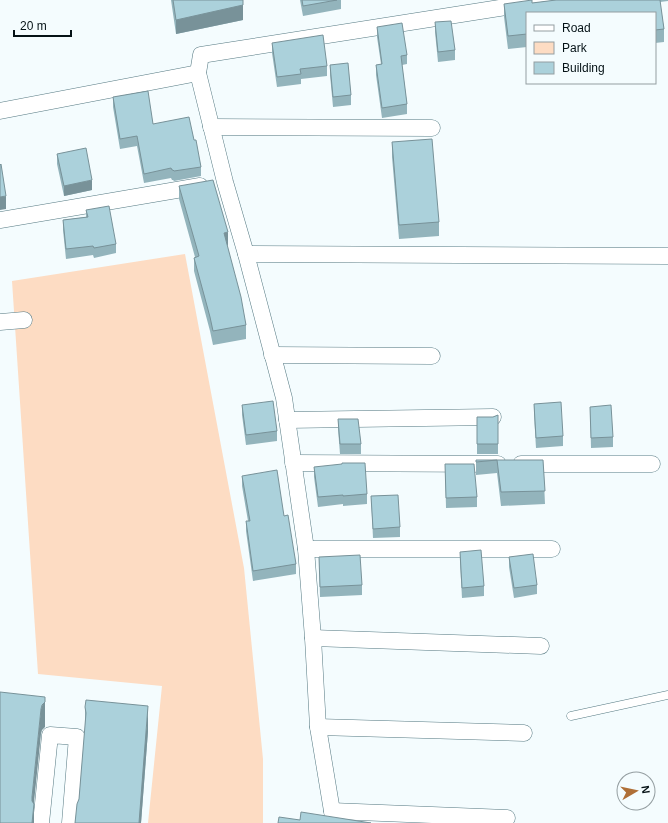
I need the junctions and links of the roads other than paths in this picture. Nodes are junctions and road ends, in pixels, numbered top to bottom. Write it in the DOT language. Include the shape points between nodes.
graph roads {
  1 [pos="550,0"];
  2 [pos="198,73"];
  3 [pos="0,111"];
  4 [pos="211,127"];
  5 [pos="432,128"];
  6 [pos="225,182"];
  7 [pos="0,220"];
  8 [pos="246,254"];
  9 [pos="668,256"];
  10 [pos="24,320"];
  11 [pos="0,322"];
  12 [pos="272,355"];
  13 [pos="432,356"];
  14 [pos="493,417"];
  15 [pos="287,420"];
  16 [pos="293,462"];
  17 [pos="652,464"];
  18 [pos="306,549"];
  19 [pos="552,549"];
  20 [pos="313,638"];
  21 [pos="541,646"];
  22 [pos="668,695"];
  23 [pos="571,716"];
  24 [pos="318,727"];
  25 [pos="524,733"];
  26 [pos="333,817"];
  27 [pos="506,818"];
  28 [pos="41,823"];
  29 [pos="70,823"];
  1 -- 2 [label="street" via="201,55"];
  2 -- 3 [label="street"];
  2 -- 4 [label="street"];
  4 -- 5 [label="street"];
  4 -- 6 [label="street"];
  6 -- 7 [label="street"];
  6 -- 8 [label="street"];
  8 -- 9 [label="street"];
  8 -- 12 [label="street"];
  10 -- 11 [label="street"];
  12 -- 13 [label="street"];
  12 -- 15 [label="street" via="284,398"];
  14 -- 15 [label="street"];
  15 -- 16 [label="street"];
  16 -- 17 [label="street"];
  16 -- 18 [label="street"];
  18 -- 19 [label="street"];
  18 -- 20 [label="street"];
  20 -- 21 [label="street"];
  20 -- 24 [label="street"];
  22 -- 23 [label="lane"];
  24 -- 25 [label="street"];
  24 -- 26 [label="street"];
  26 -- 27 [label="street"];
  28 -- 29 [label="street" via="50,735 77,737"];
}
